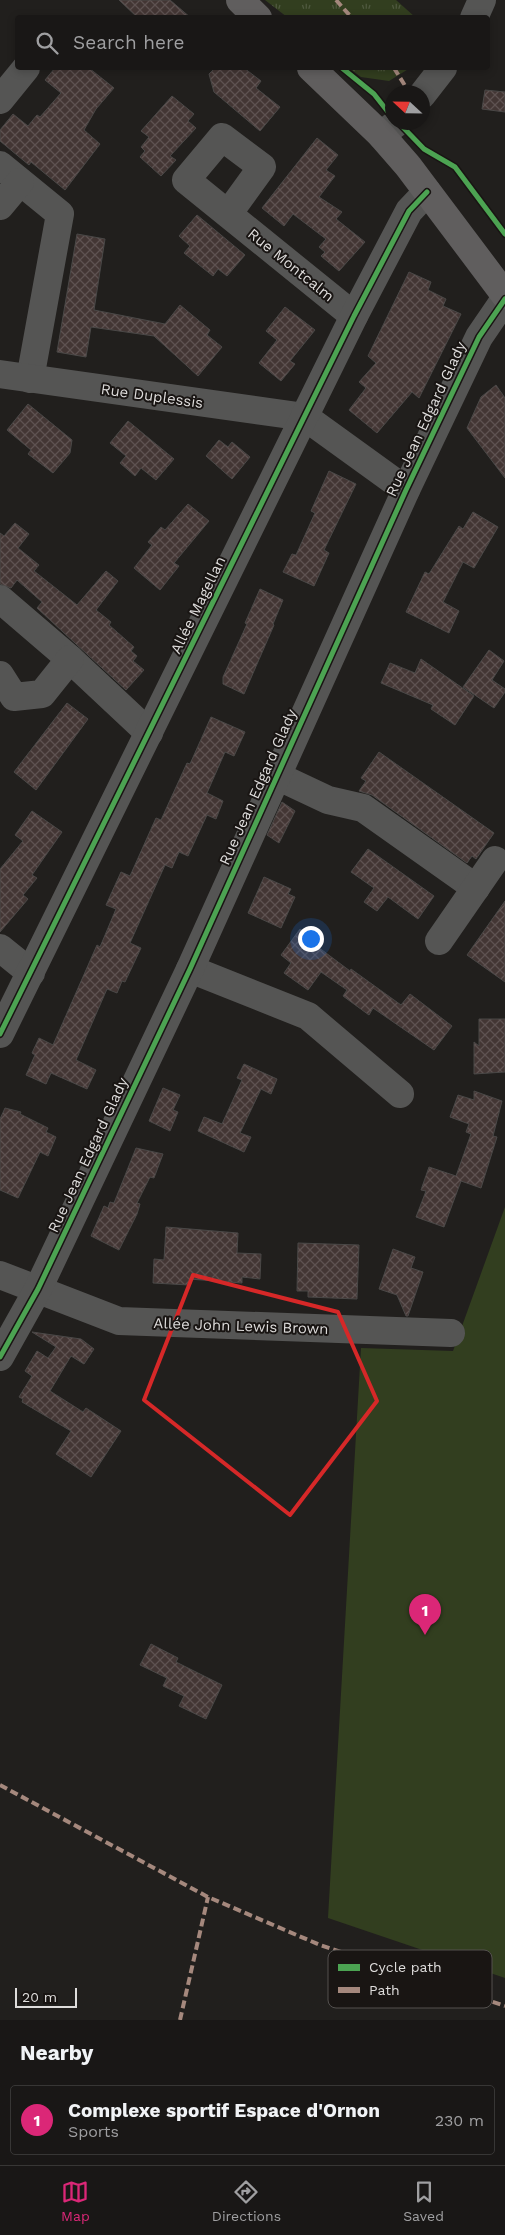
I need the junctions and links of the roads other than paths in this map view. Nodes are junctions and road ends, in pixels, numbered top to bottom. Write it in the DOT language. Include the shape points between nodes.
graph roads {
  1 [pos="240,0"];
  2 [pos="482,0"];
  3 [pos="255,15"];
  4 [pos="475,15"];
  5 [pos="24,70"];
  6 [pos="314,70"];
  7 [pos="441,70"];
  8 [pos="430,85"];
  9 [pos="0,100"];
  10 [pos="385,125"];
  11 [pos="391,130"];
  12 [pos="10,173"];
  13 [pos="427,192"];
  14 [pos="0,206"];
  15 [pos="228,214"];
  16 [pos="505,297"];
  17 [pos="354,316"];
  18 [pos="0,374"];
  19 [pos="30,379"];
  20 [pos="305,417"];
  21 [pos="406,490"];
  22 [pos="0,600"];
  23 [pos="70,659"];
  24 [pos="0,674"];
  25 [pos="149,733"];
  26 [pos="277,776"];
  27 [pos="495,860"];
  28 [pos="476,888"];
  29 [pos="438,941"];
  30 [pos="0,948"];
  31 [pos="190,969"];
  32 [pos="32,973"];
  33 [pos="0,1034"];
  34 [pos="400,1094"];
  35 [pos="0,1275"];
  36 [pos="38,1289"];
  37 [pos="451,1333"];
  38 [pos="0,1357"];
  1 -- 3 [label="main road"];
  2 -- 4 [label="street"];
  5 -- 9 [label="street"];
  6 -- 10 [label="main road"];
  7 -- 8 [label="street"];
  11 -- 13 [label="main road"];
  12 -- 14 [label="street"];
  12 -- 19 [label="street" via="60,214"];
  13 -- 16 [label="main road"];
  13 -- 17 [label="street, Allée Magellan" via="409,211"];
  15 -- 17 [label="street, Rue Montcalm"];
  16 -- 21 [label="street, Rue Jean Edgard Glady" via="479,337"];
  17 -- 20 [label="street, Allée Magellan"];
  18 -- 19 [label="street, Rue Duplessis"];
  19 -- 20 [label="street, Rue Duplessis"];
  20 -- 21 [label="street"];
  20 -- 25 [label="street, Allée Magellan"];
  21 -- 26 [label="street, Rue Jean Edgard Glady"];
  22 -- 23 [label="street"];
  23 -- 24 [label="street" via="42,694 14,697"];
  23 -- 25 [label="street"];
  25 -- 32 [label="street, Allée Magellan"];
  26 -- 28 [label="street" via="328,800 364,808"];
  26 -- 31 [label="street, Rue Jean Edgard Glady"];
  27 -- 28 [label="street"];
  28 -- 29 [label="street"];
  30 -- 32 [label="street"];
  31 -- 34 [label="street" via="308,1016"];
  31 -- 36 [label="street, Rue Jean Edgard Glady"];
  32 -- 33 [label="street, Allée Magellan"];
  35 -- 36 [label="street, Allée John Lewis Brown"];
  36 -- 37 [label="street, Allée John Lewis Brown" via="119,1321"];
  36 -- 38 [label="street, Rue Jean Edgard Glady"];
}
